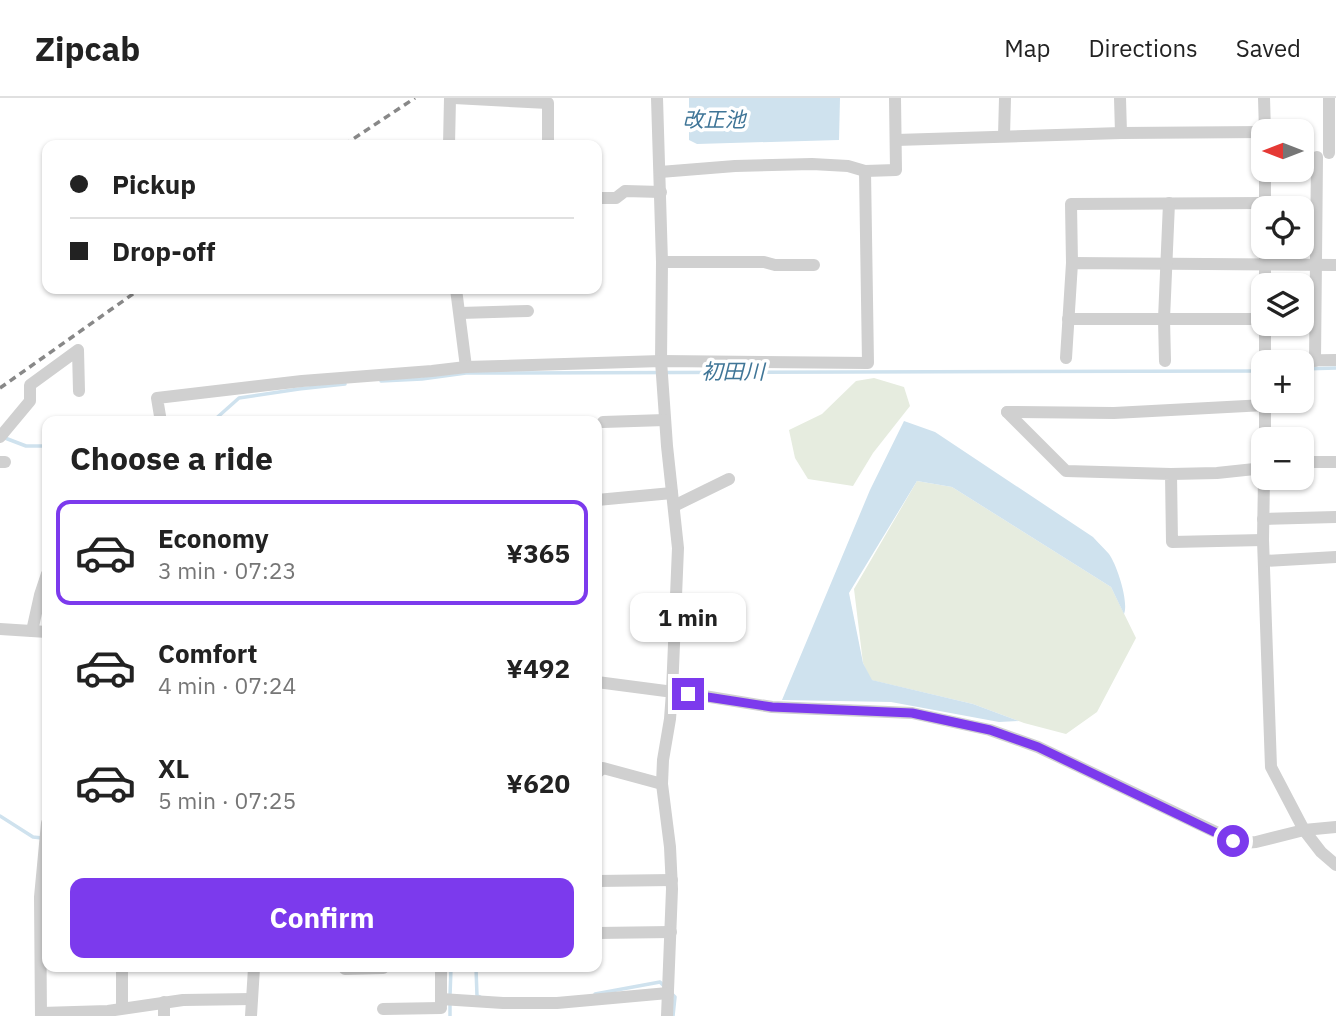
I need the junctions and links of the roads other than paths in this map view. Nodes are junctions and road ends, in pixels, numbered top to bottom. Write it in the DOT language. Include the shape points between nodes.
graph roads {
  1 [pos="452,98"];
  2 [pos="657,98"];
  3 [pos="895,98"];
  4 [pos="1005,98"];
  5 [pos="1120,98"];
  6 [pos="1264,98"];
  7 [pos="1329,98"];
  8 [pos="1264,119"];
  9 [pos="1251,132"];
  10 [pos="1121,133"];
  11 [pos="1004,136"];
  12 [pos="449,140"];
  13 [pos="548,140"];
  14 [pos="896,140"];
  15 [pos="1327,154"];
  16 [pos="865,170"];
  17 [pos="660,172"];
  18 [pos="660,192"];
  19 [pos="602,198"];
  20 [pos="1169,203"];
  21 [pos="1251,206"];
  22 [pos="1265,259"];
  23 [pos="662,262"];
  24 [pos="1072,263"];
  25 [pos="1166,264"];
  26 [pos="814,265"];
  27 [pos="1317,265"];
  28 [pos="1336,265"];
  29 [pos="1265,266"];
  30 [pos="1265,273"];
  31 [pos="457,294"];
  32 [pos="528,311"];
  33 [pos="460,313"];
  34 [pos="1068,318"];
  35 [pos="1164,318"];
  36 [pos="1251,321"];
  37 [pos="1066,358"];
  38 [pos="1336,360"];
  39 [pos="661,361"];
  40 [pos="1315,361"];
  41 [pos="1165,362"];
  42 [pos="466,367"];
  43 [pos="79,391"];
  44 [pos="1251,404"];
  45 [pos="160,416"];
  46 [pos="665,420"];
  47 [pos="603,422"];
  48 [pos="3,433"];
  49 [pos="1314,462"];
  50 [pos="1336,462"];
  51 [pos="1251,469"];
  52 [pos="1171,474"];
  53 [pos="729,479"];
  54 [pos="1264,490"];
  55 [pos="673,499"];
  56 [pos="602,500"];
  57 [pos="1336,517"];
  58 [pos="1263,519"];
  59 [pos="1263,540"];
  60 [pos="1336,557"];
  61 [pos="1265,561"];
  62 [pos="42,589"];
  63 [pos="0,629"];
  64 [pos="32,631"];
  65 [pos="42,632"];
  66 [pos="602,683"];
  67 [pos="673,692"];
  68 [pos="602,769"];
  69 [pos="662,784"];
  70 [pos="1336,827"];
  71 [pos="1304,830"];
  72 [pos="1336,865"];
  73 [pos="672,880"];
  74 [pos="602,881"];
  75 [pos="42,892"];
  76 [pos="671,932"];
  77 [pos="602,933"];
  78 [pos="122,972"];
  79 [pos="254,972"];
  80 [pos="441,972"];
  81 [pos="668,989"];
  82 [pos="252,999"];
  83 [pos="164,1002"];
  84 [pos="122,1008"];
  85 [pos="441,1008"];
  86 [pos="383,1009"];
  87 [pos="41,1014"];
  88 [pos="164,1016"];
  89 [pos="251,1016"];
  90 [pos="667,1016"];
  1 -- 12 [label="street"];
  1 -- 13 [label="street" via="548,103"];
  2 -- 17 [label="street"];
  3 -- 14 [label="street"];
  4 -- 11 [label="street"];
  5 -- 10 [label="street"];
  6 -- 8 [label="street"];
  7 -- 15 [label="street"];
  9 -- 10 [label="street"];
  10 -- 11 [label="street"];
  11 -- 14 [label="street"];
  14 -- 16 [label="street" via="896,170"];
  15 -- 27 [label="street"];
  16 -- 17 [label="street" via="812,164"];
  16 -- 39 [label="street" via="868,363"];
  17 -- 18 [label="street"];
  18 -- 19 [label="street" via="625,191 617,198"];
  18 -- 23 [label="street"];
  20 -- 21 [label="street"];
  20 -- 24 [label="street" via="1071,204"];
  20 -- 25 [label="street"];
  22 -- 29 [label="street"];
  23 -- 26 [label="street"];
  23 -- 39 [label="street"];
  24 -- 25 [label="street"];
  24 -- 34 [label="street"];
  25 -- 29 [label="street"];
  25 -- 35 [label="street"];
  27 -- 28 [label="street"];
  27 -- 29 [label="street"];
  27 -- 40 [label="street"];
  29 -- 30 [label="street"];
  31 -- 33 [label="street"];
  32 -- 33 [label="street"];
  33 -- 42 [label="street"];
  34 -- 35 [label="street"];
  34 -- 37 [label="street"];
  35 -- 36 [label="street"];
  35 -- 41 [label="street"];
  38 -- 40 [label="street"];
  39 -- 42 [label="street"];
  39 -- 46 [label="street"];
  42 -- 45 [label="street" via="157,398"];
  43 -- 48 [label="street" via="78,349 30,385 30,401"];
  44 -- 52 [label="street" via="1114,413 1007,412 1066,471"];
  46 -- 47 [label="street"];
  46 -- 55 [label="street"];
  49 -- 50 [label="street"];
  51 -- 52 [label="street"];
  52 -- 59 [label="street" via="1172,542"];
  53 -- 55 [label="street"];
  54 -- 58 [label="street"];
  55 -- 56 [label="street"];
  55 -- 67 [label="street" via="678,548"];
  57 -- 58 [label="street"];
  58 -- 59 [label="street"];
  59 -- 61 [label="street"];
  60 -- 61 [label="street"];
  61 -- 71 [label="street" via="1271,767"];
  62 -- 64 [label="street"];
  63 -- 64 [label="street"];
  64 -- 65 [label="street"];
  66 -- 67 [label="street"];
  67 -- 69 [label="street"];
  67 -- 71 [label="street" via="772,707 891,711 945,720 1038,747 1233,841 1256,842"];
  68 -- 69 [label="street"];
  69 -- 73 [label="street"];
  70 -- 71 [label="street"];
  71 -- 72 [label="street"];
  73 -- 74 [label="street"];
  73 -- 76 [label="street"];
  75 -- 87 [label="street"];
  76 -- 77 [label="street"];
  76 -- 81 [label="street"];
  78 -- 84 [label="street"];
  79 -- 82 [label="street"];
  80 -- 85 [label="street"];
  81 -- 85 [label="street" via="557,1003 455,1000"];
  81 -- 90 [label="street"];
  82 -- 83 [label="street"];
  82 -- 89 [label="street"];
  83 -- 84 [label="street"];
  83 -- 88 [label="street"];
  84 -- 87 [label="street"];
  85 -- 86 [label="street"];
}
